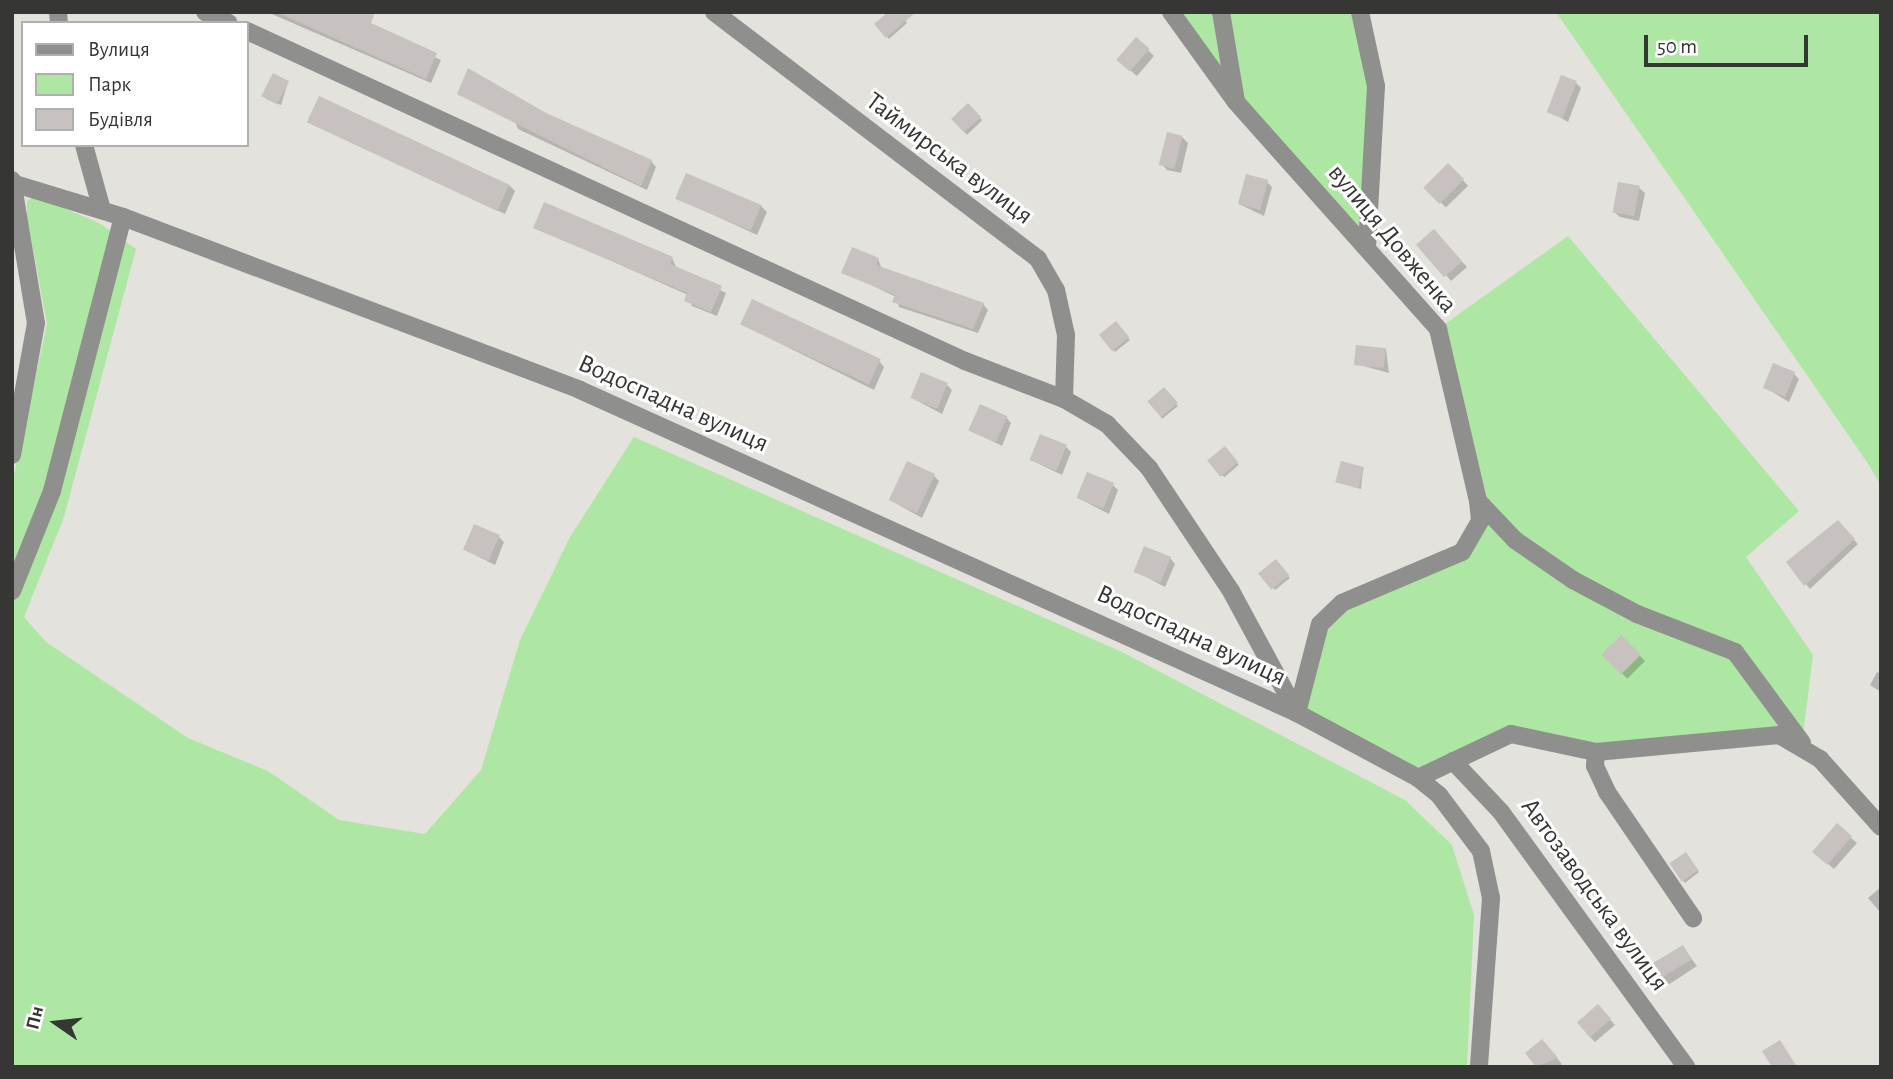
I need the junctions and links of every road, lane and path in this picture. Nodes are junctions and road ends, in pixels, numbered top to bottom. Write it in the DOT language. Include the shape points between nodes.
graph roads {
  1 [pos="205,12"];
  2 [pos="714,12"];
  3 [pos="1171,12"];
  4 [pos="1222,12"];
  5 [pos="1360,12"];
  6 [pos="225,21"];
  7 [pos="248,31"];
  8 [pos="1236,102"];
  9 [pos="85,147"];
  10 [pos="12,182"];
  11 [pos="102,210"];
  12 [pos="123,217"];
  13 [pos="1367,246"];
  14 [pos="1064,398"];
  15 [pos="12,455"];
  16 [pos="1478,501"];
  17 [pos="12,591"];
  18 [pos="1297,713"];
  19 [pos="1802,743"];
  20 [pos="1596,752"];
  21 [pos="1453,761"];
  22 [pos="1418,778"];
  23 [pos="1881,827"];
  24 [pos="1693,918"];
  25 [pos="1479,1067"];
  26 [pos="1686,1067"];
  1 -- 6 [label="street"];
  2 -- 14 [label="street, Таймирська вулиця" via="1038,259 1056,290 1066,335"];
  3 -- 8 [label="street, вулиця Довженка"];
  4 -- 8 [label="street"];
  5 -- 13 [label="street" via="1376,86"];
  7 -- 14 [label="street, Водоспадна вулиця" via="965,361"];
  8 -- 13 [label="street, вулиця Довженка"];
  9 -- 11 [label="street"];
  10 -- 11 [label="street, Водоспадна вулиця"];
  10 -- 15 [label="street" via="36,323"];
  11 -- 12 [label="street, Водоспадна вулиця"];
  12 -- 17 [label="street" via="52,491"];
  12 -- 18 [label="street, Водоспадна вулиця" via="580,390"];
  13 -- 16 [label="street, вулиця Довженка" via="1438,329"];
  14 -- 18 [label="street, Водоспадна вулиця" via="1107,424 1149,468 1231,591"];
  16 -- 18 [label="street, вулиця Довженка" via="1480,521 1462,551 1342,603 1320,624"];
  16 -- 19 [label="street" via="1515,540 1573,580 1637,614 1735,652"];
  18 -- 22 [label="street, Водоспадна вулиця"];
  19 -- 20 [label="street" via="1779,735 1738,734"];
  19 -- 23 [label="street"];
  20 -- 21 [label="street" via="1511,734"];
  20 -- 24 [label="street" via="1595,766 1607,792"];
  21 -- 22 [label="street"];
  21 -- 26 [label="street, Автозаводська вулиця" via="1501,812"];
  22 -- 25 [label="street, Водоспадна вулиця" via="1439,795 1481,850 1491,898"];
}
